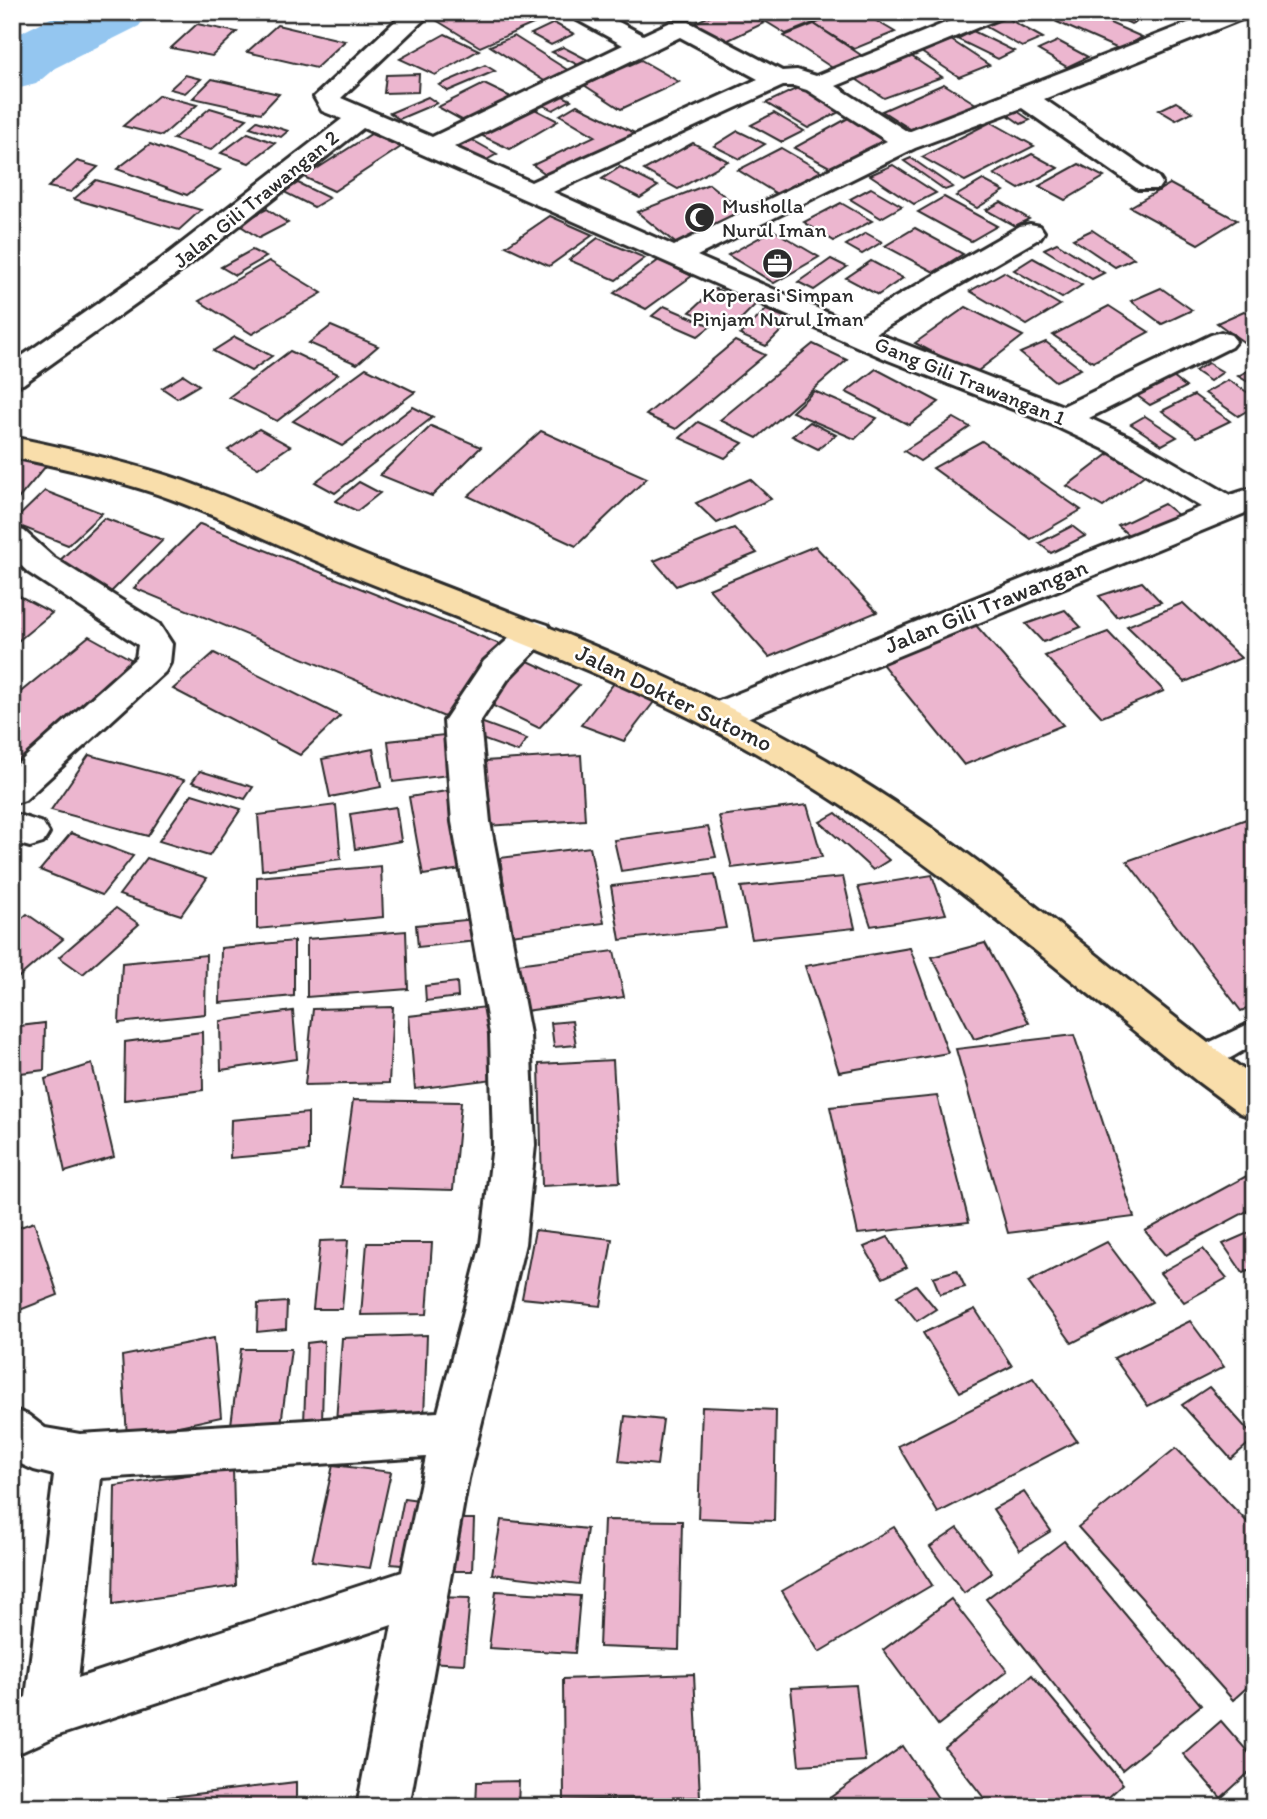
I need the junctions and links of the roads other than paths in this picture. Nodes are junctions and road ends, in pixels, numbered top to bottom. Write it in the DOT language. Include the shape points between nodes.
graph roads {
  1 [pos="420,12"];
  2 [pos="581,12"];
  3 [pos="712,12"];
  4 [pos="994,12"];
  5 [pos="1238,12"];
  6 [pos="680,27"];
  7 [pos="642,45"];
  8 [pos="778,79"];
  9 [pos="816,85"];
  10 [pos="1025,98"];
  11 [pos="361,118"];
  12 [pos="906,142"];
  13 [pos="433,147"];
  14 [pos="1148,183"];
  15 [pos="534,191"];
  16 [pos="1030,232"];
  17 [pos="676,256"];
  18 [pos="853,334"];
  19 [pos="1221,341"];
  20 [pos="12,377"];
  21 [pos="1064,418"];
  22 [pos="12,447"];
  23 [pos="1240,502"];
  24 [pos="12,539"];
  25 [pos="536,633"];
  26 [pos="717,716"];
  27 [pos="12,790"];
  28 [pos="1255,1032"];
  29 [pos="1198,1060"];
  30 [pos="1255,1101"];
  31 [pos="12,1431"];
  32 [pos="456,1433"];
  33 [pos="80,1457"];
  34 [pos="423,1590"];
  35 [pos="31,1721"];
  36 [pos="383,1807"];
  1 -- 11 [label="street, Jalan Gili Trawangan 2" via="327,97 331,105"];
  2 -- 7 [label="street"];
  3 -- 6 [label="street"];
  4 -- 9 [label="street"];
  5 -- 10 [label="street"];
  6 -- 7 [label="street"];
  6 -- 8 [label="street"];
  7 -- 13 [label="street"];
  8 -- 9 [label="street" via="797,78"];
  8 -- 15 [label="street"];
  9 -- 12 [label="street"];
  10 -- 12 [label="street"];
  10 -- 14 [label="street"];
  11 -- 13 [label="street, Gang Gili Trawangan 1"];
  11 -- 20 [label="street, Jalan Gili Trawangan 2" via="299,159 119,307"];
  12 -- 17 [label="street"];
  13 -- 15 [label="street, Gang Gili Trawangan 1"];
  15 -- 17 [label="street, Gang Gili Trawangan 1" via="608,229"];
  16 -- 18 [label="street"];
  17 -- 18 [label="street, Gang Gili Trawangan 1"];
  18 -- 21 [label="street, Gang Gili Trawangan 1"];
  19 -- 21 [label="street"];
  21 -- 23 [label="street, Gang Gili Trawangan 1"];
  22 -- 25 [label="main road, Jalan Dokter Sutomo" via="170,488"];
  23 -- 26 [label="street, Jalan Gili Trawangan"];
  24 -- 27 [label="street" via="41,565 147,632 155,644 153,663"];
  25 -- 26 [label="main road, Jalan Dokter Sutomo"];
  25 -- 32 [label="street" via="496,670 463,721 471,822 510,1034 514,1145 503,1244"];
  26 -- 29 [label="main road, Jalan Dokter Sutomo" via="808,767 917,838"];
  28 -- 29 [label="lane"];
  29 -- 30 [label="main road, Jalan Dokter Sutomo"];
  31 -- 33 [label="street" via="34,1448"];
  32 -- 33 [label="street"];
  32 -- 34 [label="street"];
  33 -- 35 [label="street"];
  34 -- 35 [label="street"];
  34 -- 36 [label="street"];
}
